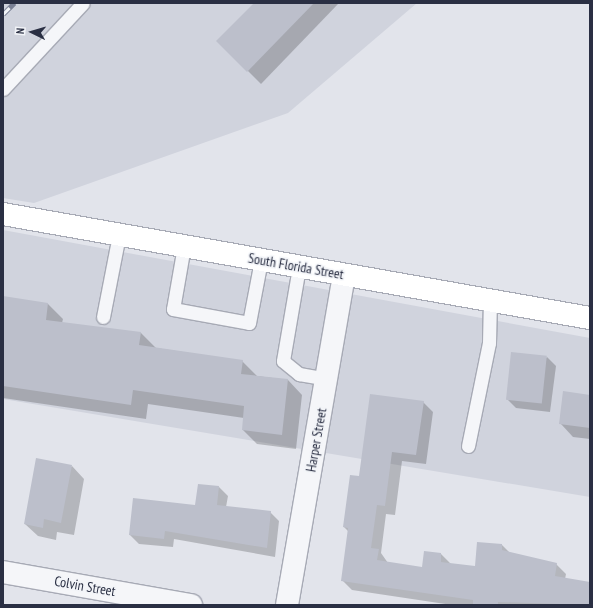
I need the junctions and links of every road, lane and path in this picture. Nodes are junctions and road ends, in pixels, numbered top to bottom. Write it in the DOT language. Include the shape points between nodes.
graph roads {
  1 [pos="83,3"];
  2 [pos="3,89"];
  3 [pos="3,214"];
  4 [pos="119,235"];
  5 [pos="184,246"];
  6 [pos="261,260"];
  7 [pos="299,267"];
  8 [pos="344,275"];
  9 [pos="490,300"];
  10 [pos="103,317"];
  11 [pos="590,318"];
  12 [pos="326,379"];
  13 [pos="468,446"];
  14 [pos="3,572"];
  15 [pos="191,605"];
  16 [pos="287,605"];
  1 -- 2 [label="lane"];
  3 -- 4 [label="street, South Florida Street"];
  4 -- 5 [label="street, South Florida Street"];
  4 -- 10 [label="lane"];
  5 -- 6 [label="street, South Florida Street"];
  5 -- 6 [label="lane" via="173,309 249,323"];
  6 -- 7 [label="street, South Florida Street"];
  7 -- 8 [label="street, South Florida Street"];
  7 -- 12 [label="lane" via="283,361 299,374"];
  8 -- 9 [label="street, South Florida Street"];
  8 -- 12 [label="street, Harper Street"];
  9 -- 11 [label="street, South Florida Street"];
  9 -- 13 [label="lane" via="489,343"];
  12 -- 16 [label="street, Harper Street"];
  14 -- 15 [label="street, Colvin Street"];
}
